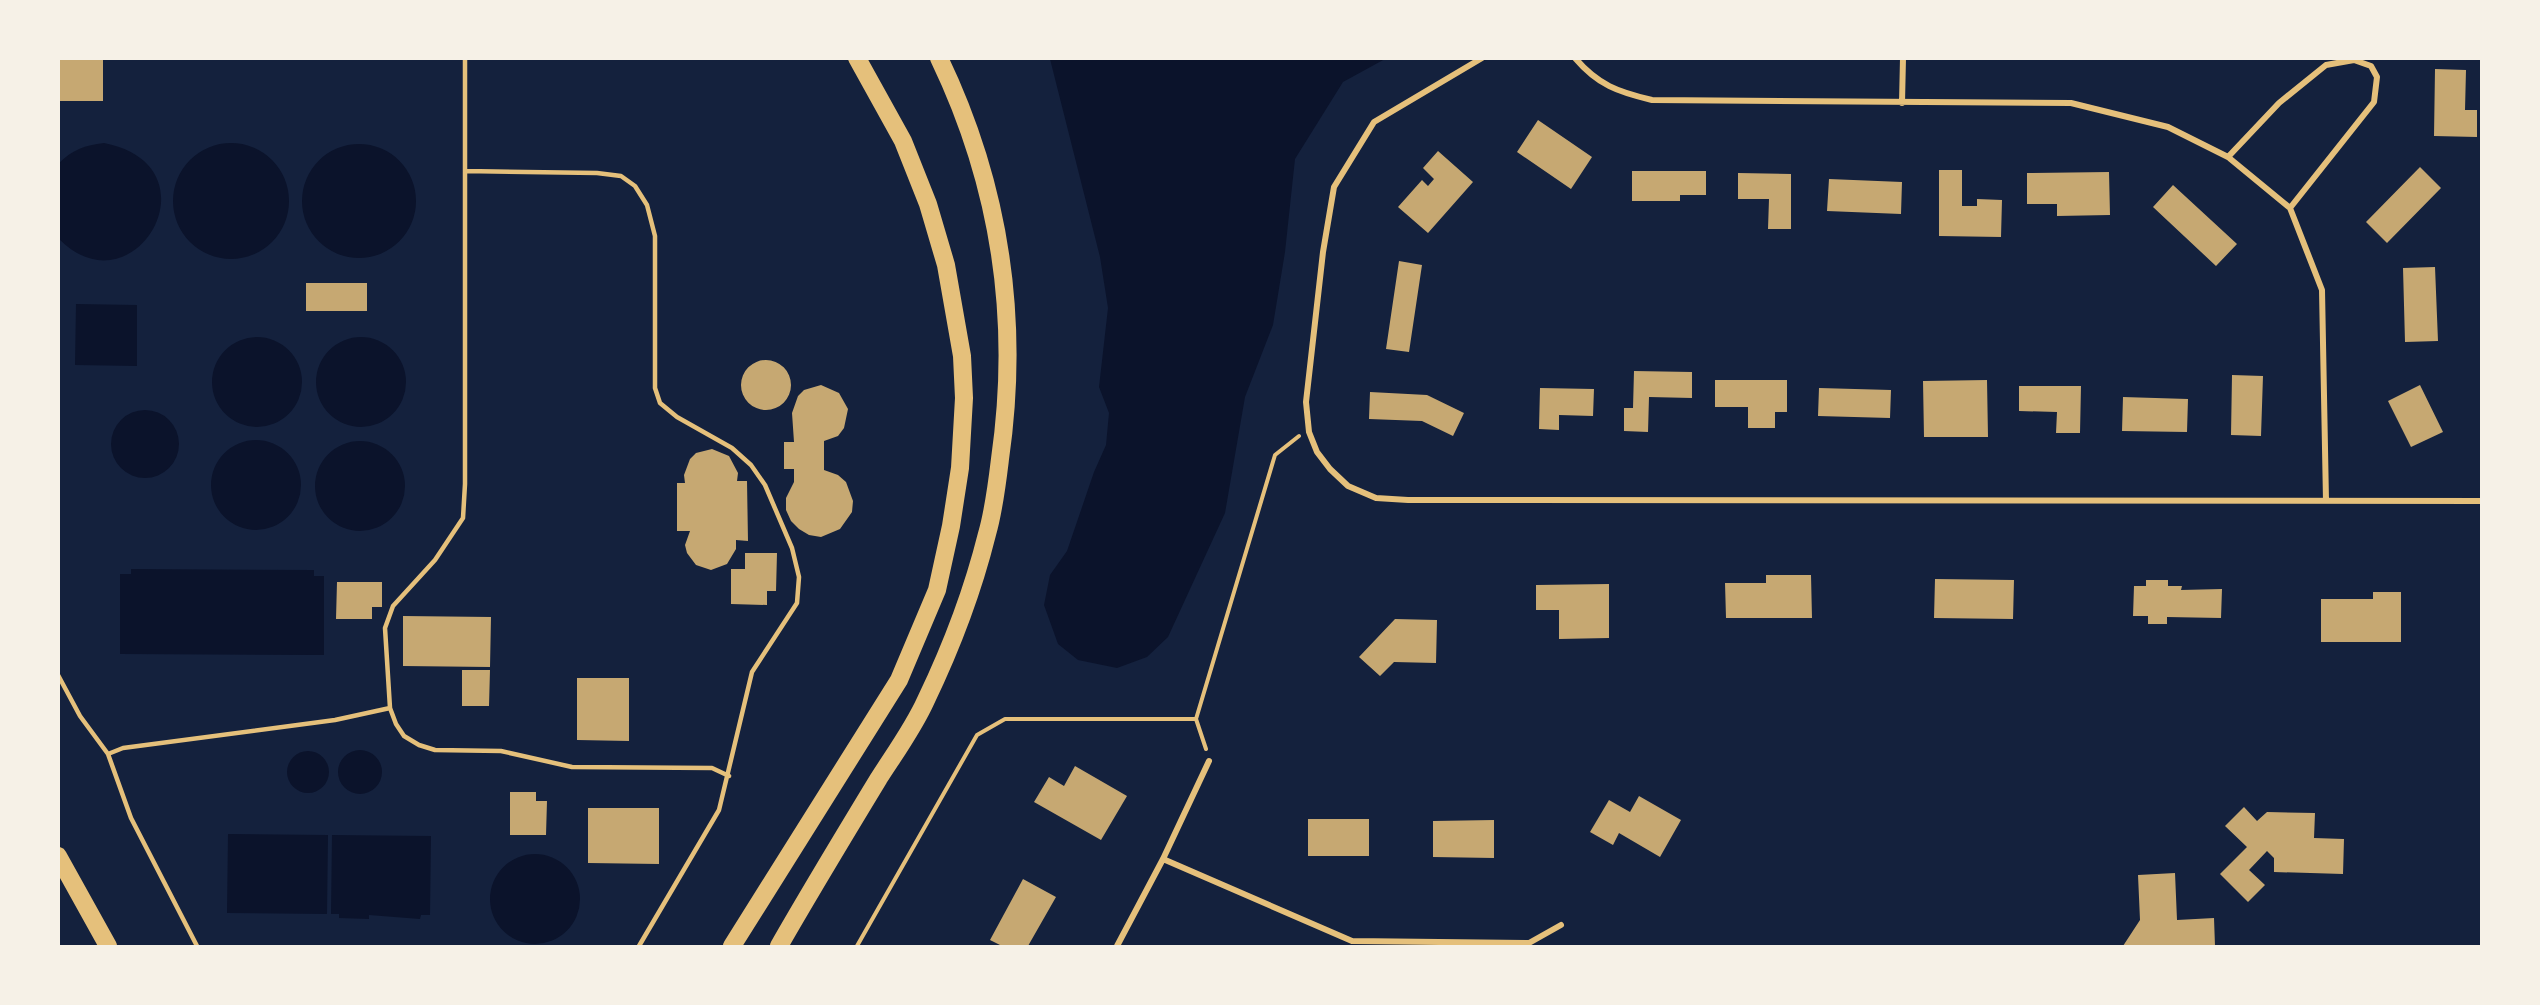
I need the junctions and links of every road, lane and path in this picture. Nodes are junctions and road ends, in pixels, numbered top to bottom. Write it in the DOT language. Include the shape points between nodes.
graph roads {
  1 [pos="465,58"];
  2 [pos="857,58"];
  3 [pos="939,58"];
  4 [pos="1482,58"];
  5 [pos="1575,58"];
  6 [pos="1903,58"];
  7 [pos="1902,103"];
  8 [pos="2228,158"];
  9 [pos="465,171"];
  10 [pos="2290,207"];
  11 [pos="1309,432"];
  12 [pos="2326,501"];
  13 [pos="2481,501"];
  14 [pos="58,675"];
  15 [pos="390,708"];
  16 [pos="1196,719"];
  17 [pos="108,754"];
  18 [pos="1209,761"];
  19 [pos="729,776"];
  20 [pos="58,856"];
  21 [pos="1163,859"];
  22 [pos="1561,925"];
  23 [pos="108,946"];
  24 [pos="197,946"];
  25 [pos="639,946"];
  26 [pos="732,946"];
  27 [pos="779,946"];
  28 [pos="858,946"];
  29 [pos="1117,946"];
  1 -- 9 [label="lane"];
  2 -- 26 [label="highway" via="903,141 946,265 962,356 960,468 937,590 899,680"];
  3 -- 27 [label="highway" via="987,184 1003,268 1007,372 1005,426 995,495 976,573 925,702"];
  4 -- 11 [label="street" via="1374,122 1334,187 1306,402"];
  5 -- 7 [label="street" via="1590,76 1623,93 1652,100"];
  6 -- 7 [label="street"];
  7 -- 8 [label="street" via="2071,103 2169,127"];
  8 -- 10 [label="street"];
  8 -- 10 [label="street" via="2280,104 2326,65 2354,60 2371,66 2378,77 2374,102"];
  9 -- 15 [label="lane" via="463,518 435,560 393,606 385,628"];
  9 -- 19 [label="lane" via="621,176 635,186 647,205 655,236 655,377 660,403 732,448 751,465 765,485 799,577 797,603 752,672"];
  10 -- 12 [label="street" via="2322,290"];
  11 -- 12 [label="street" via="1330,470 1348,486 1376,498"];
  11 -- 16 [label="path" via="1275,455"];
  12 -- 13 [label="street"];
  14 -- 17 [label="lane" via="80,716"];
  15 -- 17 [label="lane" via="335,720 123,748"];
  15 -- 19 [label="lane" via="404,735 435,750 501,751 572,766 712,768"];
  16 -- 18 [label="path"];
  16 -- 28 [label="path" via="1005,719 977,735"];
  17 -- 24 [label="lane" via="131,818"];
  18 -- 21 [label="street"];
  19 -- 25 [label="lane" via="719,810"];
  20 -- 23 [label="highway"];
  21 -- 22 [label="street" via="1352,941 1529,943"];
  21 -- 29 [label="street"];
}
